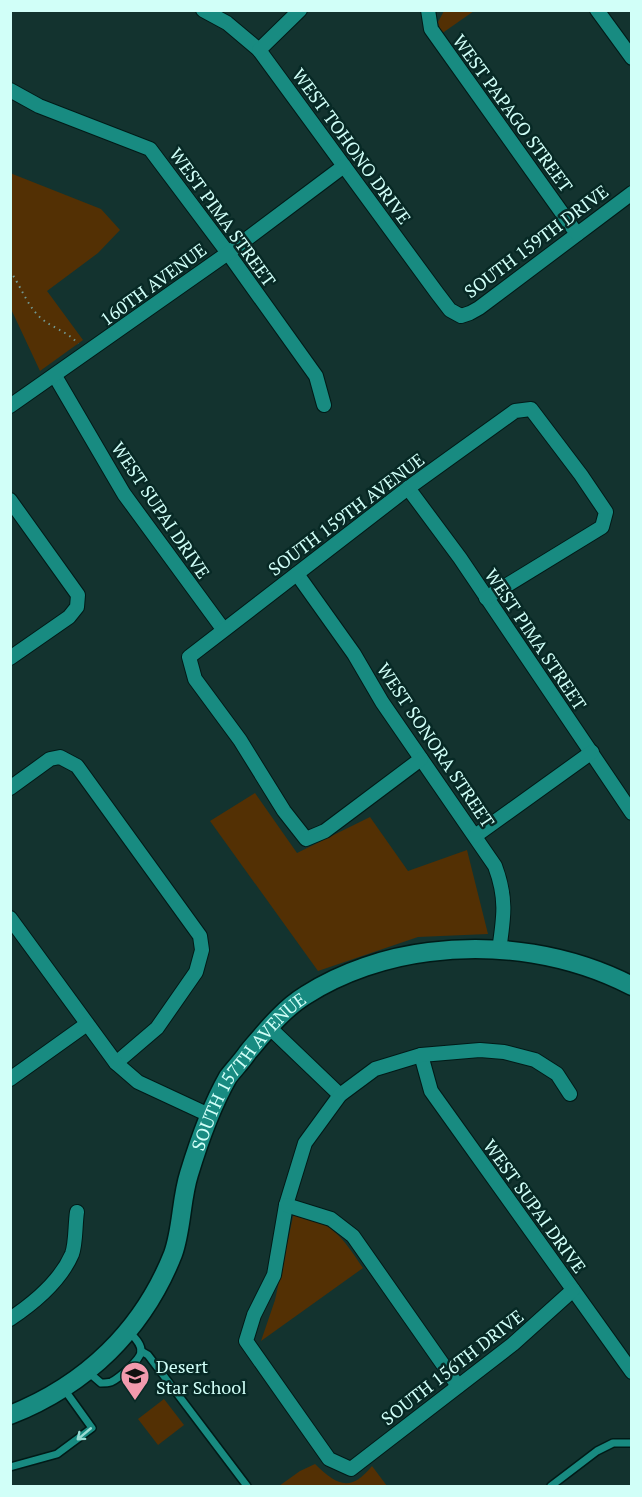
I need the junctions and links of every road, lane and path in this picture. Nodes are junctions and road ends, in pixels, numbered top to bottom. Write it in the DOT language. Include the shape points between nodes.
graph roads {
  1 [pos="203,10"];
  2 [pos="300,10"];
  3 [pos="428,10"];
  4 [pos="597,10"];
  5 [pos="259,50"];
  6 [pos="632,58"];
  7 [pos="10,90"];
  8 [pos="344,166"];
  9 [pos="632,193"];
  10 [pos="578,234"];
  11 [pos="228,253"];
  12 [pos="10,271"];
  13 [pos="461,316"];
  14 [pos="86,354"];
  15 [pos="55,376"];
  16 [pos="324,405"];
  17 [pos="10,406"];
  18 [pos="408,488"];
  19 [pos="10,500"];
  20 [pos="297,574"];
  21 [pos="486,598"];
  22 [pos="223,629"];
  23 [pos="10,658"];
  24 [pos="592,752"];
  25 [pos="421,759"];
  26 [pos="10,788"];
  27 [pos="632,813"];
  28 [pos="475,836"];
  29 [pos="10,918"];
  30 [pos="499,950"];
  31 [pos="632,986"];
  32 [pos="87,1024"];
  33 [pos="269,1027"];
  34 [pos="422,1055"];
  35 [pos="116,1063"];
  36 [pos="10,1079"];
  37 [pos="570,1094"];
  38 [pos="340,1095"];
  39 [pos="209,1116"];
  40 [pos="286,1205"];
  41 [pos="77,1212"];
  42 [pos="573,1290"];
  43 [pos="10,1319"];
  44 [pos="128,1331"];
  45 [pos="632,1345"];
  46 [pos="141,1351"];
  47 [pos="620,1354"];
  48 [pos="87,1371"];
  49 [pos="632,1372"];
  50 [pos="458,1386"];
  51 [pos="64,1389"];
  52 [pos="10,1415"];
  53 [pos="632,1443"];
  54 [pos="10,1467"];
  55 [pos="559,1484"];
  56 [pos="247,1486"];
  57 [pos="551,1486"];
  1 -- 5 [label="street, WEST TOHONO DRIVE" via="227,22"];
  2 -- 5 [label="street"];
  3 -- 10 [label="street, WEST PAPAGO STREET" via="430,29"];
  4 -- 6 [label="street"];
  5 -- 8 [label="street, WEST TOHONO DRIVE"];
  7 -- 11 [label="street, WEST PIMA STREET" via="150,149"];
  8 -- 11 [label="street, 160TH AVENUE"];
  8 -- 13 [label="street, WEST TOHONO DRIVE" via="450,310"];
  9 -- 10 [label="street, SOUTH 159TH DRIVE"];
  10 -- 13 [label="street, SOUTH 159TH DRIVE" via="479,308"];
  11 -- 14 [label="street, 160TH AVENUE"];
  11 -- 16 [label="street, WEST PIMA STREET" via="316,376"];
  12 -- 14 [label="path" via="37,314 71,336"];
  14 -- 15 [label="street, 160TH AVENUE"];
  15 -- 17 [label="street, 160TH AVENUE"];
  15 -- 22 [label="street, WEST SUPAI DRIVE" via="124,494"];
  18 -- 20 [label="street, SOUTH 159TH AVENUE"];
  18 -- 21 [label="street, WEST PIMA STREET"];
  18 -- 21 [label="street, SOUTH 159TH AVENUE" via="515,411 531,409 581,475 606,512 602,527"];
  19 -- 23 [label="street" via="78,595 77,607 69,617"];
  20 -- 22 [label="street, SOUTH 159TH AVENUE"];
  20 -- 25 [label="street, WEST SONORA STREET"];
  21 -- 24 [label="street, WEST PIMA STREET"];
  22 -- 25 [label="street, SOUTH 159TH AVENUE" via="189,657 195,679 306,839 325,831"];
  24 -- 27 [label="street, WEST PIMA STREET"];
  24 -- 28 [label="street"];
  25 -- 28 [label="street, WEST SONORA STREET"];
  26 -- 35 [label="street" via="50,759 60,757 77,766 200,936 202,950 196,972 157,1028"];
  28 -- 30 [label="street, WEST SONORA STREET" via="495,866 503,887"];
  29 -- 32 [label="street"];
  30 -- 31 [label="street, SOUTH 157TH AVENUE" via="587,966"];
  30 -- 33 [label="street, SOUTH 157TH AVENUE" via="457,948 401,956 344,976 305,996"];
  32 -- 35 [label="street"];
  32 -- 36 [label="street"];
  33 -- 38 [label="street"];
  33 -- 39 [label="street, SOUTH 157TH AVENUE" via="229,1076"];
  34 -- 37 [label="street" via="480,1050 535,1060 556,1074"];
  34 -- 38 [label="street" via="375,1070"];
  34 -- 42 [label="street, WEST SUPAI DRIVE" via="431,1091"];
  35 -- 39 [label="street" via="138,1082"];
  38 -- 40 [label="street" via="305,1143"];
  39 -- 44 [label="street, SOUTH 157TH AVENUE" via="188,1176 174,1252 154,1293"];
  40 -- 50 [label="street" via="331,1219 353,1236"];
  40 -- 50 [label="street, SOUTH 156TH DRIVE" via="274,1275 246,1341 329,1459 351,1469"];
  41 -- 43 [label="street" via="72,1253 66,1263 54,1282"];
  42 -- 47 [label="street, WEST SUPAI DRIVE"];
  42 -- 50 [label="street, SOUTH 156TH DRIVE" via="513,1344"];
  44 -- 46 [label="lane"];
  44 -- 48 [label="street, SOUTH 157TH AVENUE"];
  45 -- 47 [label="street"];
  46 -- 48 [label="lane" via="110,1383 101,1383"];
  46 -- 56 [label="lane" via="148,1355"];
  47 -- 49 [label="street, WEST SUPAI DRIVE"];
  48 -- 51 [label="street, SOUTH 157TH AVENUE"];
  51 -- 52 [label="street, SOUTH 157TH AVENUE"];
  51 -- 54 [label="lane, one-way" via="92,1428 57,1454"];
  53 -- 55 [label="lane" via="613,1443 597,1450"];
  55 -- 57 [label="lane"];
}
